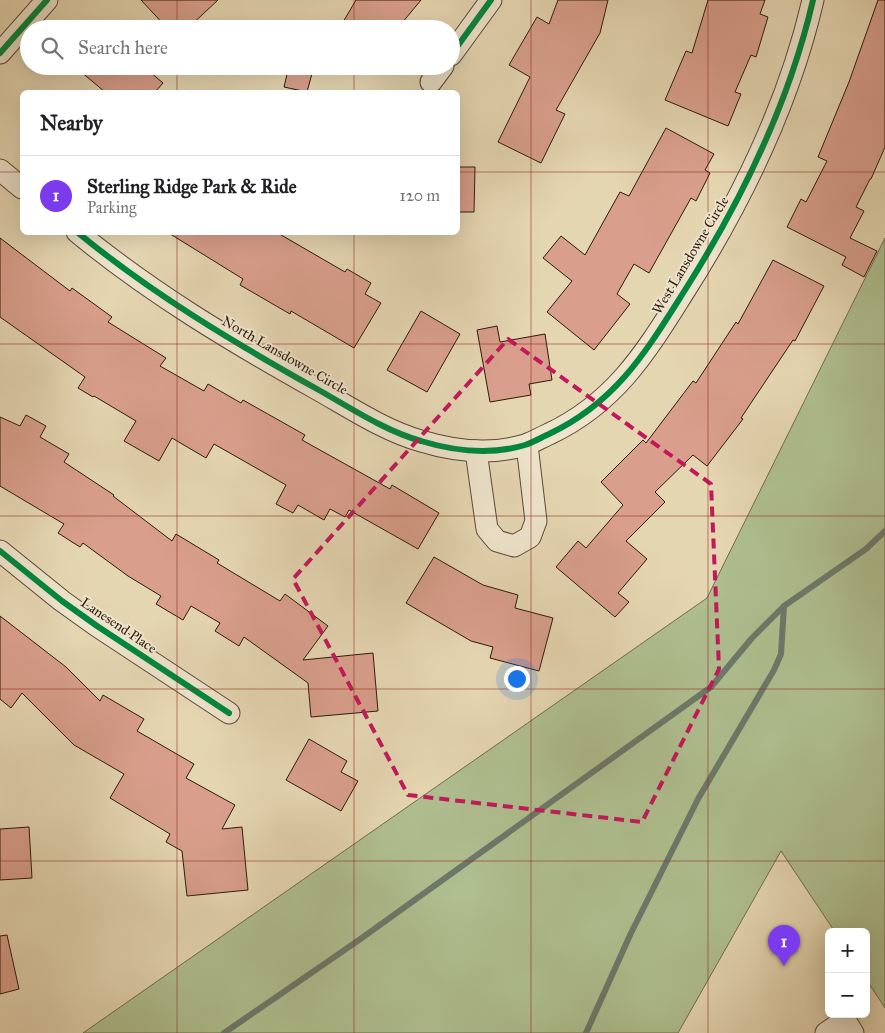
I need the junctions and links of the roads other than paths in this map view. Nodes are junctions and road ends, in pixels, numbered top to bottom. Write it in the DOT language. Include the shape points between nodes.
graph roads {
  1 [pos="47,0"];
  2 [pos="491,0"];
  3 [pos="813,0"];
  4 [pos="29,20"];
  5 [pos="20,30"];
  6 [pos="460,43"];
  7 [pos="0,52"];
  8 [pos="0,170"];
  9 [pos="20,186"];
  10 [pos="81,235"];
  11 [pos="527,445"];
  12 [pos="476,450"];
  13 [pos="501,450"];
  14 [pos="0,551"];
  15 [pos="229,713"];
  16 [pos="826,1033"];
  17 [pos="853,1033"];
  1 -- 4 [label="street"];
  2 -- 6 [label="street"];
  3 -- 11 [label="street, West Lansdowne Circle" via="789,83 748,183 644,354 627,375 587,412"];
  5 -- 7 [label="street"];
  8 -- 9 [label="street"];
  10 -- 12 [label="street, North Lansdowne Circle" via="152,289 248,351 360,413 418,440"];
  11 -- 12 [label="street" via="536,521 530,537 514,546 496,541 488,528"];
  11 -- 13 [label="street, West Lansdowne Circle"];
  12 -- 13 [label="street, North Lansdowne Circle"];
  14 -- 15 [label="street, Lanesend Place" via="97,626"];
  16 -- 17 [label="street" via="845,1020"];
}
